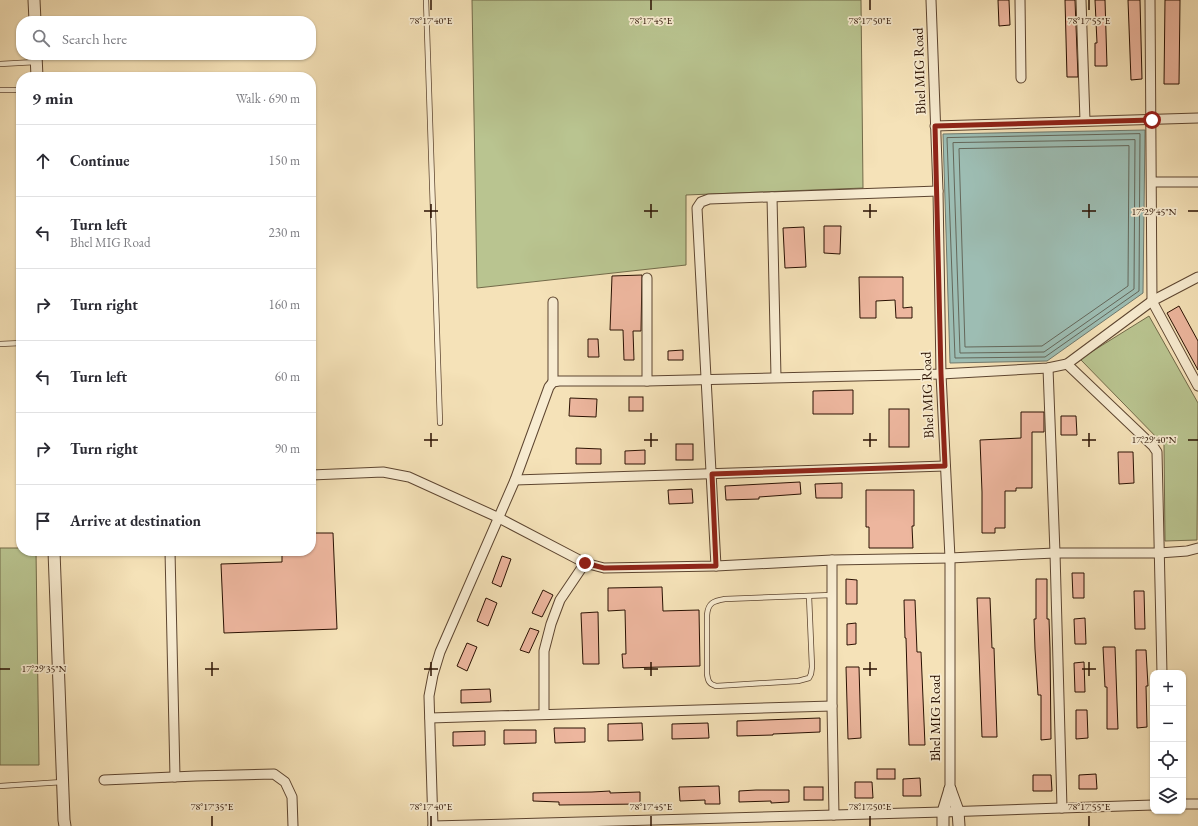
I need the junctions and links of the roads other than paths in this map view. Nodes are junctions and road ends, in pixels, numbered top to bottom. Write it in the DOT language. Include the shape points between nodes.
graph roads {
  1 [pos="34,0"];
  2 [pos="426,0"];
  3 [pos="931,0"];
  4 [pos="1020,0"];
  5 [pos="1081,0"];
  6 [pos="1150,0"];
  7 [pos="35,16"];
  8 [pos="24,60"];
  9 [pos="36,60"];
  10 [pos="0,64"];
  11 [pos="37,72"];
  12 [pos="1021,78"];
  13 [pos="0,90"];
  14 [pos="16,90"];
  15 [pos="1198,118"];
  16 [pos="1152,120"];
  17 [pos="1085,121"];
  18 [pos="935,126"];
  19 [pos="1152,182"];
  20 [pos="1198,182"];
  21 [pos="938,191"];
  22 [pos="772,197"];
  23 [pos="1198,277"];
  24 [pos="647,278"];
  25 [pos="1152,301"];
  26 [pos="553,302"];
  27 [pos="16,343"];
  28 [pos="0,344"];
  29 [pos="1066,364"];
  30 [pos="1048,368"];
  31 [pos="941,374"];
  32 [pos="776,377"];
  33 [pos="706,380"];
  34 [pos="647,381"];
  35 [pos="553,382"];
  36 [pos="1198,386"];
  37 [pos="440,423"];
  38 [pos="945,466"];
  39 [pos="712,474"];
  40 [pos="316,475"];
  41 [pos="514,480"];
  42 [pos="497,517"];
  43 [pos="1198,548"];
  44 [pos="1055,553"];
  45 [pos="1159,553"];
  46 [pos="54,556"];
  47 [pos="170,556"];
  48 [pos="950,558"];
  49 [pos="832,560"];
  50 [pos="585,563"];
  51 [pos="716,566"];
  52 [pos="832,595"];
  53 [pos="810,596"];
  54 [pos="1162,670"];
  55 [pos="832,706"];
  56 [pos="544,714"];
  57 [pos="430,718"];
  58 [pos="176,777"];
  59 [pos="104,780"];
  60 [pos="63,782"];
  61 [pos="0,786"];
  62 [pos="950,789"];
  63 [pos="1186,804"];
  64 [pos="1198,804"];
  65 [pos="1150,806"];
  66 [pos="1062,808"];
  67 [pos="958,811"];
  68 [pos="943,812"];
  69 [pos="834,815"];
  70 [pos="64,824"];
  71 [pos="293,826"];
  72 [pos="433,826"];
  73 [pos="943,826"];
  74 [pos="959,826"];
  1 -- 7 [label="street"];
  2 -- 37 [label="lane"];
  3 -- 18 [label="street, Bhel MIG Road"];
  4 -- 12 [label="street"];
  5 -- 17 [label="street"];
  6 -- 16 [label="street"];
  8 -- 10 [label="lane"];
  9 -- 11 [label="street"];
  13 -- 14 [label="lane"];
  15 -- 16 [label="street"];
  16 -- 17 [label="street"];
  16 -- 19 [label="street"];
  17 -- 18 [label="street"];
  18 -- 21 [label="street, Bhel MIG Road"];
  19 -- 20 [label="street"];
  19 -- 25 [label="street"];
  21 -- 22 [label="street"];
  21 -- 31 [label="street, Bhel MIG Road"];
  22 -- 32 [label="street"];
  22 -- 33 [label="street" via="709,198 701,202 697,208"];
  23 -- 25 [label="street"];
  24 -- 34 [label="street"];
  25 -- 29 [label="street"];
  25 -- 36 [label="street"];
  26 -- 35 [label="street"];
  27 -- 28 [label="lane"];
  29 -- 30 [label="street"];
  29 -- 45 [label="street" via="1153,446 1156,452"];
  30 -- 31 [label="street"];
  30 -- 44 [label="street"];
  31 -- 32 [label="street"];
  31 -- 38 [label="street, Bhel MIG Road"];
  32 -- 33 [label="street"];
  33 -- 34 [label="street"];
  33 -- 39 [label="street"];
  34 -- 35 [label="street"];
  35 -- 41 [label="street"];
  38 -- 39 [label="street"];
  38 -- 48 [label="street, Bhel MIG Road"];
  39 -- 41 [label="street"];
  39 -- 51 [label="street"];
  40 -- 42 [label="street" via="384,472 409,477"];
  41 -- 42 [label="street"];
  42 -- 50 [label="street"];
  42 -- 57 [label="street" via="440,652 429,696"];
  43 -- 45 [label="street"];
  44 -- 45 [label="street"];
  44 -- 48 [label="street"];
  44 -- 66 [label="street"];
  45 -- 54 [label="street"];
  46 -- 60 [label="street"];
  47 -- 58 [label="street"];
  48 -- 49 [label="street"];
  48 -- 62 [label="street, Bhel MIG Road"];
  49 -- 51 [label="street"];
  49 -- 52 [label="street"];
  50 -- 51 [label="street" via="604,568"];
  50 -- 56 [label="street" via="560,600 551,624 544,651"];
  52 -- 53 [label="lane"];
  52 -- 55 [label="street"];
  53 -- 53 [label="lane" via="724,599 712,603 706,615 707,674 710,685 798,681 809,678 812,667"];
  55 -- 56 [label="street"];
  55 -- 69 [label="street"];
  56 -- 57 [label="street"];
  57 -- 72 [label="street"];
  58 -- 59 [label="street"];
  58 -- 71 [label="street" via="274,774 285,782 292,798"];
  60 -- 61 [label="lane"];
  60 -- 70 [label="street"];
  62 -- 67 [label="street, Bhel MIG Road"];
  62 -- 68 [label="street, Bhel MIG Road"];
  63 -- 64 [label="street"];
  65 -- 66 [label="street"];
  66 -- 67 [label="street"];
  67 -- 68 [label="street"];
  67 -- 74 [label="street, Bhel MIG Road"];
  68 -- 69 [label="street"];
  68 -- 73 [label="street, Bhel MIG Road"];
  69 -- 72 [label="street"];
}
